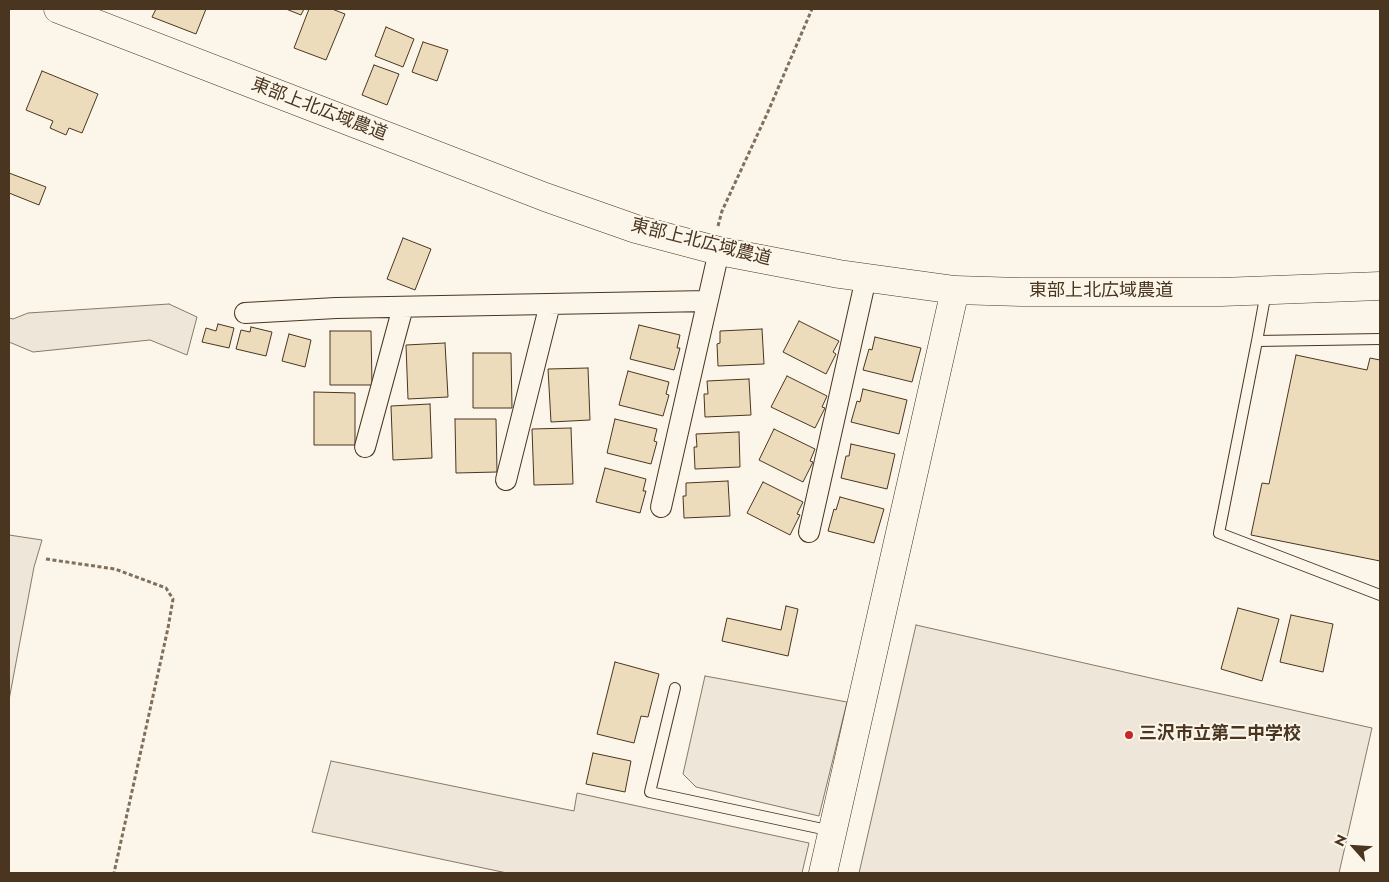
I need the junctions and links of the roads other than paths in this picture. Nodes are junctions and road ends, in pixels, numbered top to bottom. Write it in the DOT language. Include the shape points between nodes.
graph roads {
  1 [pos="58,9"];
  2 [pos="715,250"];
  3 [pos="866,278"];
  4 [pos="1380,286"];
  5 [pos="955,290"];
  6 [pos="1266,290"];
  7 [pos="707,301"];
  8 [pos="550,304"];
  9 [pos="403,307"];
  10 [pos="245,313"];
  11 [pos="1380,339"];
  12 [pos="1257,340"];
  13 [pos="366,447"];
  14 [pos="506,480"];
  15 [pos="661,507"];
  16 [pos="809,532"];
  17 [pos="1380,596"];
  18 [pos="675,688"];
  19 [pos="832,832"];
  20 [pos="823,873"];
  1 -- 2 [label="street, 東部上北広域農道" via="545,198 636,229"];
  2 -- 3 [label="street, 東部上北広域農道"];
  2 -- 7 [label="street"];
  3 -- 5 [label="street, 東部上北広域農道"];
  3 -- 16 [label="street"];
  4 -- 6 [label="street, 東部上北広域農道"];
  5 -- 6 [label="street, 東部上北広域農道"];
  5 -- 19 [label="street"];
  6 -- 12 [label="lane"];
  7 -- 8 [label="street"];
  7 -- 15 [label="street"];
  8 -- 9 [label="street"];
  8 -- 14 [label="street"];
  9 -- 10 [label="street"];
  9 -- 13 [label="street"];
  11 -- 12 [label="lane"];
  12 -- 17 [label="lane" via="1219,533"];
  18 -- 19 [label="lane" via="650,792"];
  19 -- 20 [label="street"];
}
